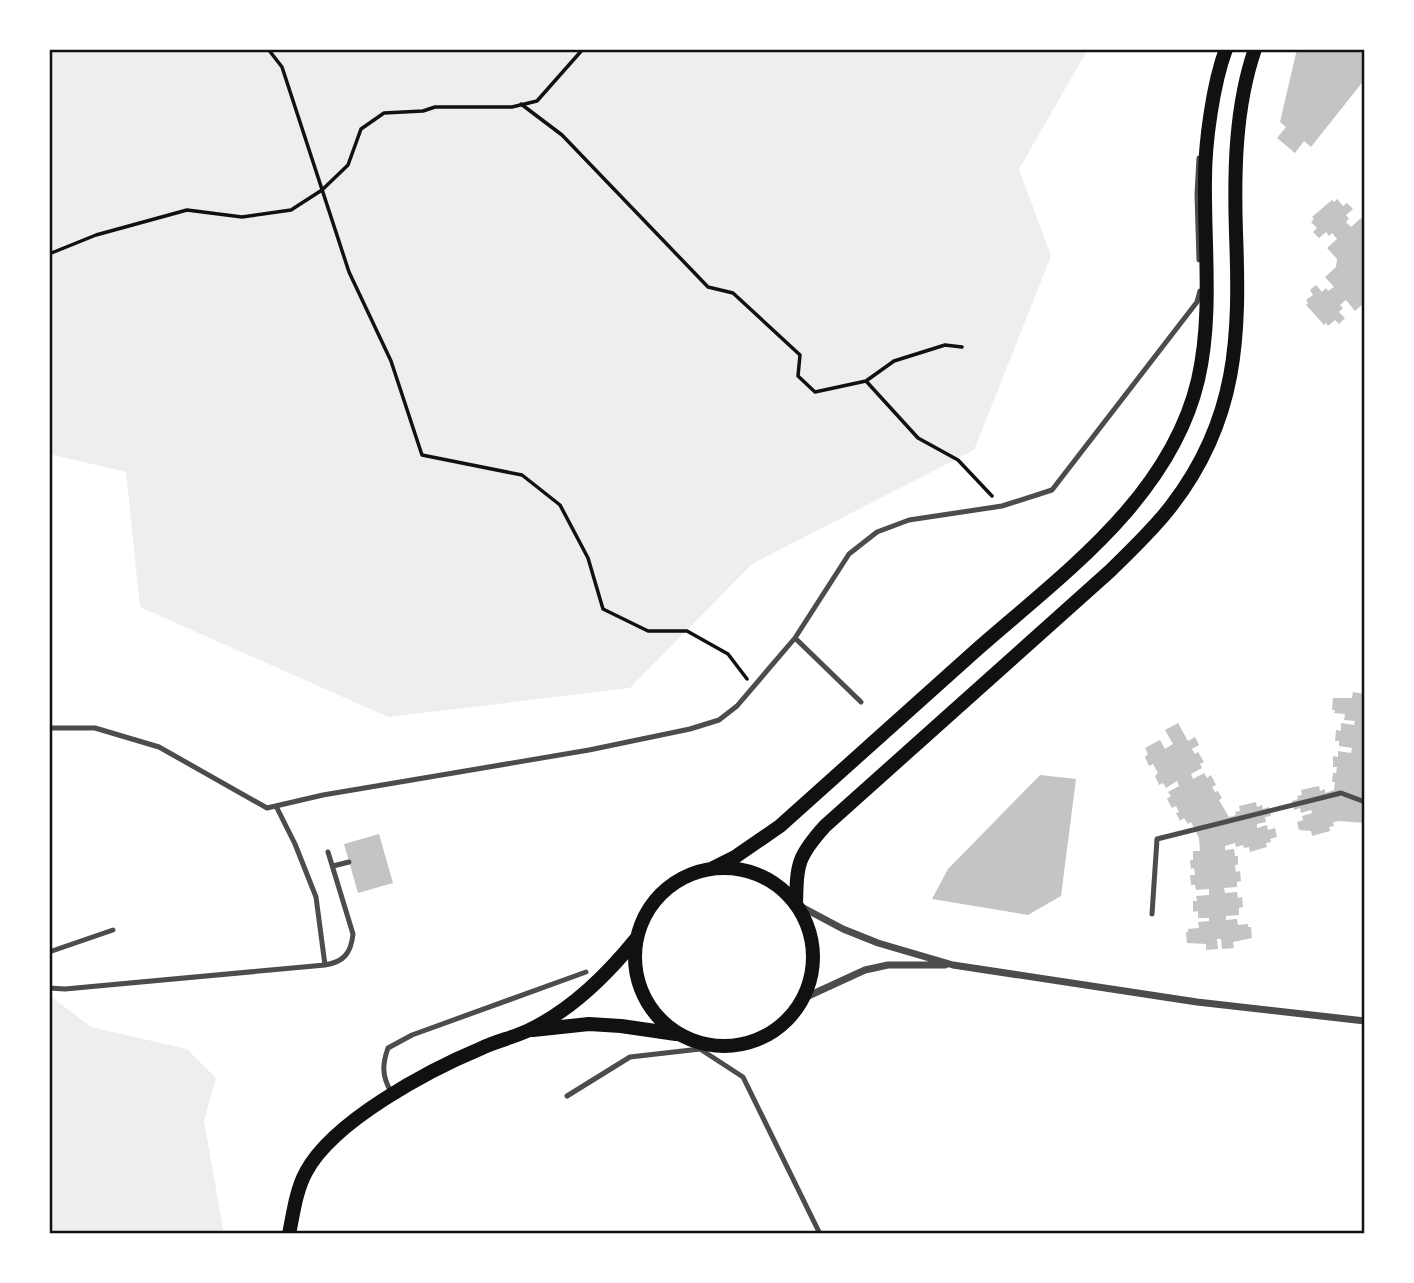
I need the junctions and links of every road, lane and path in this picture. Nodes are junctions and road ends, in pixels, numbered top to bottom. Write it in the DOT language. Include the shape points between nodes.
graph roads {
  1 [pos="268,49"];
  2 [pos="583,49"];
  3 [pos="1224,49"];
  4 [pos="1255,49"];
  5 [pos="521,104"];
  6 [pos="323,190"];
  7 [pos="49,254"];
  8 [pos="962,347"];
  9 [pos="866,381"];
  10 [pos="1002,506"];
  11 [pos="795,638"];
  12 [pos="754,687"];
  13 [pos="862,702"];
  14 [pos="49,728"];
  15 [pos="1365,802"];
  16 [pos="276,806"];
  17 [pos="328,852"];
  18 [pos="349,862"];
  19 [pos="333,866"];
  20 [pos="711,869"];
  21 [pos="796,904"];
  22 [pos="1152,914"];
  23 [pos="113,930"];
  24 [pos="636,939"];
  25 [pos="49,953"];
  26 [pos="325,965"];
  27 [pos="953,965"];
  28 [pos="586,972"];
  29 [pos="49,988"];
  30 [pos="804,998"];
  31 [pos="1365,1021"];
  32 [pos="528,1031"];
  33 [pos="680,1034"];
  34 [pos="393,1095"];
  35 [pos="567,1096"];
  36 [pos="289,1234"];
  37 [pos="820,1234"];
  1 -- 6 [label="path" via="282,67"];
  2 -- 5 [label="path" via="537,101"];
  3 -- 10 [label="lane" via="1211,88 1198,167 1197,302 1052,490"];
  3 -- 20 [label="main road" via="1205,177 1206,296 1198,379 1187,415 1160,467 1125,513 1068,568 780,826"];
  4 -- 21 [label="main road" via="1237,142 1238,296 1233,367 1225,403 1196,469 1146,536 1110,571 805,848 797,869"];
  5 -- 6 [label="path" via="384,113 361,130 348,165"];
  5 -- 9 [label="path" via="562,135 708,287 733,293 800,355 798,376 815,392"];
  6 -- 7 [label="path" via="291,210 242,217 187,210 96,235"];
  6 -- 12 [label="path" via="349,272 391,361 422,455 522,475 560,505 588,558 603,609 648,631 687,631 728,654"];
  8 -- 9 [label="path" via="945,345 894,361"];
  9 -- 10 [label="path" via="918,438 958,460"];
  10 -- 11 [label="lane" via="909,520 877,532 849,554"];
  11 -- 12 [label="lane"];
  11 -- 13 [label="lane"];
  12 -- 16 [label="lane" via="719,720 690,729"];
  14 -- 16 [label="lane" via="95,728 159,747 267,808"];
  15 -- 22 [label="lane" via="1341,793 1157,839"];
  16 -- 26 [label="lane" via="316,897"];
  17 -- 19 [label="lane"];
  18 -- 19 [label="lane"];
  19 -- 26 [label="lane" via="353,934 352,947 345,958"];
  20 -- 21 [label="main road" via="758,874"];
  20 -- 24 [label="main road" via="671,885 643,918"];
  21 -- 27 [label="street" via="878,943"];
  21 -- 30 [label="main road" via="814,952"];
  23 -- 25 [label="lane"];
  24 -- 32 [label="main road" via="594,986"];
  24 -- 33 [label="main road" via="634,960 646,1001"];
  26 -- 29 [label="lane"];
  27 -- 30 [label="street" via="888,965 854,974"];
  27 -- 31 [label="street" via="1197,1002"];
  28 -- 34 [label="lane" via="412,1035 388,1048 382,1065"];
  30 -- 33 [label="main road" via="778,1027 742,1044 702,1043"];
  32 -- 33 [label="main road" via="589,1024"];
  32 -- 34 [label="main road" via="446,1064"];
  34 -- 36 [label="main road" via="326,1145 305,1173"];
  35 -- 37 [label="lane" via="630,1057 700,1049 743,1077"];
}
